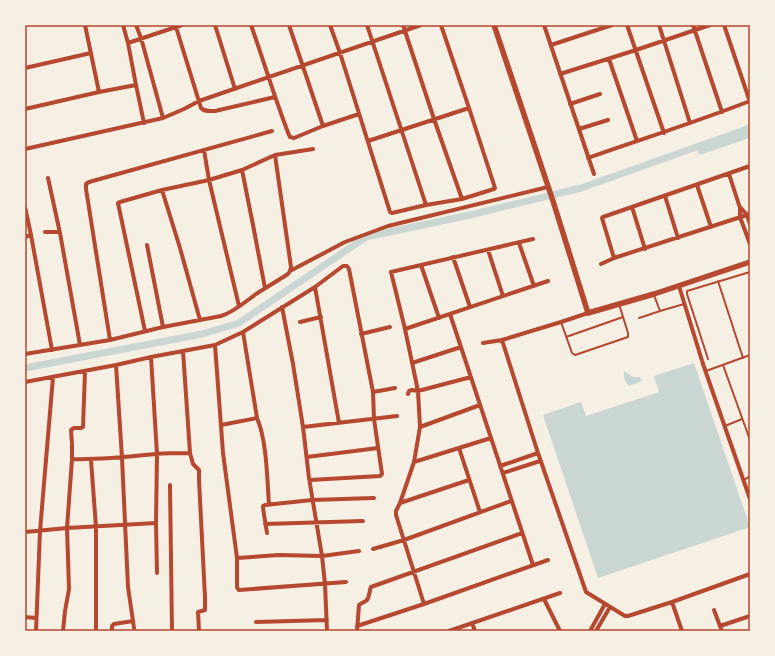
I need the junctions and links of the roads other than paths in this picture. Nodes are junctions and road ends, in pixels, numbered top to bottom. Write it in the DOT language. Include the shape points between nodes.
graph roads {
  1 [pos="85,25"];
  2 [pos="123,25"];
  3 [pos="136,25"];
  4 [pos="182,25"];
  5 [pos="215,25"];
  6 [pos="251,25"];
  7 [pos="290,25"];
  8 [pos="330,25"];
  9 [pos="367,25"];
  10 [pos="403,25"];
  11 [pos="421,25"];
  12 [pos="441,25"];
  13 [pos="494,25"];
  14 [pos="544,25"];
  15 [pos="612,25"];
  16 [pos="627,25"];
  17 [pos="659,25"];
  18 [pos="693,25"];
  19 [pos="710,25"];
  20 [pos="724,25"];
  21 [pos="176,27"];
  22 [pos="695,30"];
  23 [pos="404,31"];
  24 [pos="141,38"];
  25 [pos="664,41"];
  26 [pos="373,42"];
  27 [pos="128,43"];
  28 [pos="550,45"];
  29 [pos="636,50"];
  30 [pos="91,53"];
  31 [pos="340,53"];
  32 [pos="609,59"];
  33 [pos="302,66"];
  34 [pos="25,68"];
  35 [pos="560,74"];
  36 [pos="269,77"];
  37 [pos="136,85"];
  38 [pos="235,89"];
  39 [pos="100,92"];
  40 [pos="600,94"];
  41 [pos="275,98"];
  42 [pos="199,101"];
  43 [pos="750,101"];
  44 [pos="570,104"];
  45 [pos="469,108"];
  46 [pos="25,109"];
  47 [pos="722,112"];
  48 [pos="359,114"];
  49 [pos="163,118"];
  50 [pos="434,119"];
  51 [pos="608,120"];
  52 [pos="144,123"];
  53 [pos="690,123"];
  54 [pos="322,126"];
  55 [pos="579,129"];
  56 [pos="401,130"];
  57 [pos="272,131"];
  58 [pos="664,132"];
  59 [pos="368,141"];
  60 [pos="637,141"];
  61 [pos="25,149"];
  62 [pos="313,149"];
  63 [pos="204,150"];
  64 [pos="275,155"];
  65 [pos="588,158"];
  66 [pos="750,166"];
  67 [pos="242,170"];
  68 [pos="594,174"];
  69 [pos="729,174"];
  70 [pos="48,178"];
  71 [pos="209,180"];
  72 [pos="697,185"];
  73 [pos="548,189"];
  74 [pos="162,190"];
  75 [pos="665,196"];
  76 [pos="462,199"];
  77 [pos="426,205"];
  78 [pos="25,207"];
  79 [pos="632,207"];
  80 [pos="740,208"];
  81 [pos="748,214"];
  82 [pos="740,217"];
  83 [pos="750,224"];
  84 [pos="711,227"];
  85 [pos="45,232"];
  86 [pos="60,233"];
  87 [pos="31,235"];
  88 [pos="25,237"];
  89 [pos="678,238"];
  90 [pos="533,239"];
  91 [pos="519,243"];
  92 [pos="750,244"];
  93 [pos="146,245"];
  94 [pos="645,249"];
  95 [pos="488,250"];
  96 [pos="453,257"];
  97 [pos="614,258"];
  98 [pos="750,262"];
  99 [pos="601,264"];
  100 [pos="422,265"];
  101 [pos="290,271"];
  102 [pos="750,272"];
  103 [pos="548,281"];
  104 [pos="718,281"];
  105 [pos="534,286"];
  106 [pos="679,286"];
  107 [pos="315,287"];
  108 [pos="264,288"];
  109 [pos="654,294"];
  110 [pos="503,296"];
  111 [pos="619,303"];
  112 [pos="684,304"];
  113 [pos="239,306"];
  114 [pos="282,307"];
  115 [pos="470,307"];
  116 [pos="588,312"];
  117 [pos="660,312"];
  118 [pos="450,314"];
  119 [pos="321,317"];
  120 [pos="623,317"];
  121 [pos="438,318"];
  122 [pos="639,318"];
  123 [pos="200,320"];
  124 [pos="300,322"];
  125 [pos="561,322"];
  126 [pos="163,327"];
  127 [pos="390,327"];
  128 [pos="405,330"];
  129 [pos="145,331"];
  130 [pos="243,332"];
  131 [pos="361,334"];
  132 [pos="566,337"];
  133 [pos="110,340"];
  134 [pos="502,340"];
  135 [pos="483,343"];
  136 [pos="80,345"];
  137 [pos="215,345"];
  138 [pos="461,347"];
  139 [pos="52,350"];
  140 [pos="183,351"];
  141 [pos="25,354"];
  142 [pos="750,355"];
  143 [pos="151,357"];
  144 [pos="743,358"];
  145 [pos="708,359"];
  146 [pos="412,363"];
  147 [pos="116,365"];
  148 [pos="723,365"];
  149 [pos="85,371"];
  150 [pos="705,371"];
  151 [pos="53,377"];
  152 [pos="471,377"];
  153 [pos="25,382"];
  154 [pos="395,388"];
  155 [pos="418,391"];
  156 [pos="373,392"];
  157 [pos="408,394"];
  158 [pos="480,405"];
  159 [pos="397,416"];
  160 [pos="257,418"];
  161 [pos="374,419"];
  162 [pos="742,419"];
  163 [pos="339,423"];
  164 [pos="221,425"];
  165 [pos="725,426"];
  166 [pos="303,427"];
  167 [pos="420,427"];
  168 [pos="491,438"];
  169 [pos="750,440"];
  170 [pos="378,448"];
  171 [pos="459,448"];
  172 [pos="190,453"];
  173 [pos="538,453"];
  174 [pos="157,454"];
  175 [pos="307,457"];
  176 [pos="122,458"];
  177 [pos="72,459"];
  178 [pos="91,460"];
  179 [pos="540,461"];
  180 [pos="414,462"];
  181 [pos="500,466"];
  182 [pos="502,473"];
  183 [pos="750,476"];
  184 [pos="310,480"];
  185 [pos="469,480"];
  186 [pos="744,480"];
  187 [pos="170,485"];
  188 [pos="374,498"];
  189 [pos="750,499"];
  190 [pos="312,500"];
  191 [pos="511,501"];
  192 [pos="400,503"];
  193 [pos="269,504"];
  194 [pos="480,512"];
  195 [pos="363,521"];
  196 [pos="156,523"];
  197 [pos="316,523"];
  198 [pos="265,524"];
  199 [pos="125,525"];
  200 [pos="96,527"];
  201 [pos="67,528"];
  202 [pos="40,531"];
  203 [pos="25,532"];
  204 [pos="267,533"];
  205 [pos="522,533"];
  206 [pos="404,540"];
  207 [pos="373,549"];
  208 [pos="359,551"];
  209 [pos="322,556"];
  210 [pos="237,558"];
  211 [pos="548,560"];
  212 [pos="533,565"];
  213 [pos="413,572"];
  214 [pos="157,573"];
  215 [pos="750,574"];
  216 [pos="346,582"];
  217 [pos="325,584"];
  218 [pos="560,593"];
  219 [pos="544,599"];
  220 [pos="672,602"];
  221 [pos="424,604"];
  222 [pos="605,604"];
  223 [pos="610,607"];
  224 [pos="714,610"];
  225 [pos="750,616"];
  226 [pos="25,617"];
  227 [pos="36,618"];
  228 [pos="327,620"];
  229 [pos="133,621"];
  230 [pos="256,622"];
  231 [pos="472,623"];
  232 [pos="358,626"];
  233 [pos="720,626"];
  234 [pos="134,628"];
  235 [pos="36,631"];
  236 [pos="63,631"];
  237 [pos="96,631"];
  238 [pos="112,631"];
  239 [pos="172,631"];
  240 [pos="199,631"];
  241 [pos="327,631"];
  242 [pos="357,631"];
  243 [pos="449,631"];
  244 [pos="474,631"];
  245 [pos="561,631"];
  246 [pos="566,631"];
  247 [pos="590,631"];
  248 [pos="596,631"];
  249 [pos="682,631"];
  250 [pos="722,631"];
  1 -- 30 [label="street"];
  2 -- 27 [label="street"];
  3 -- 24 [label="street"];
  4 -- 21 [label="street"];
  5 -- 38 [label="street"];
  6 -- 36 [label="street"];
  7 -- 33 [label="street"];
  8 -- 31 [label="street"];
  9 -- 26 [label="street"];
  10 -- 23 [label="street"];
  11 -- 23 [label="street"];
  12 -- 45 [label="street"];
  13 -- 73 [label="street"];
  14 -- 28 [label="street"];
  15 -- 28 [label="street"];
  16 -- 29 [label="street"];
  17 -- 25 [label="street"];
  18 -- 22 [label="street"];
  19 -- 22 [label="street"];
  20 -- 43 [label="street"];
  21 -- 24 [label="street"];
  21 -- 42 [label="street"];
  22 -- 25 [label="street"];
  22 -- 47 [label="street"];
  23 -- 26 [label="street"];
  23 -- 50 [label="street"];
  24 -- 27 [label="street"];
  24 -- 49 [label="street"];
  25 -- 29 [label="street"];
  25 -- 53 [label="street"];
  26 -- 31 [label="street"];
  26 -- 56 [label="street"];
  27 -- 37 [label="street"];
  28 -- 35 [label="street"];
  29 -- 32 [label="street"];
  29 -- 58 [label="street"];
  30 -- 34 [label="street"];
  30 -- 39 [label="street"];
  31 -- 33 [label="street"];
  31 -- 48 [label="street"];
  32 -- 35 [label="street"];
  32 -- 60 [label="street"];
  33 -- 36 [label="street"];
  33 -- 54 [label="street"];
  35 -- 44 [label="street"];
  36 -- 38 [label="street"];
  36 -- 41 [label="street"];
  37 -- 39 [label="street"];
  37 -- 52 [label="street"];
  38 -- 42 [label="street"];
  39 -- 46 [label="street"];
  40 -- 44 [label="street"];
  41 -- 42 [label="street" via="208,112 201,108"];
  41 -- 54 [label="street" via="290,138"];
  42 -- 49 [label="street"];
  43 -- 47 [label="street"];
  44 -- 55 [label="street"];
  45 -- 50 [label="street"];
  45 -- 76 [label="street" via="495,188"];
  47 -- 53 [label="street"];
  48 -- 54 [label="street"];
  48 -- 59 [label="street"];
  49 -- 52 [label="street"];
  50 -- 56 [label="street"];
  50 -- 76 [label="street"];
  51 -- 55 [label="street"];
  52 -- 61 [label="street"];
  53 -- 58 [label="street"];
  55 -- 65 [label="street"];
  56 -- 59 [label="street"];
  56 -- 77 [label="street"];
  57 -- 63 [label="street"];
  58 -- 60 [label="street"];
  59 -- 77 [label="street" via="390,213"];
  60 -- 65 [label="street"];
  62 -- 64 [label="street"];
  63 -- 71 [label="street"];
  63 -- 133 [label="street" via="86,184"];
  64 -- 67 [label="street"];
  64 -- 101 [label="street"];
  65 -- 68 [label="street"];
  66 -- 69 [label="street"];
  67 -- 71 [label="street"];
  67 -- 108 [label="street"];
  69 -- 72 [label="street"];
  69 -- 80 [label="street"];
  70 -- 86 [label="street"];
  71 -- 74 [label="street"];
  71 -- 113 [label="street"];
  72 -- 75 [label="street"];
  72 -- 84 [label="street"];
  73 -- 101 [label="street" via="388,226 345,242"];
  73 -- 116 [label="street"];
  74 -- 123 [label="street"];
  74 -- 129 [label="street" via="118,203"];
  75 -- 79 [label="street"];
  75 -- 89 [label="street"];
  76 -- 77 [label="street"];
  78 -- 87 [label="street"];
  79 -- 94 [label="street"];
  79 -- 97 [label="street" via="602,217"];
  80 -- 81 [label="street"];
  80 -- 82 [label="street"];
  81 -- 82 [label="street"];
  81 -- 83 [label="street"];
  82 -- 84 [label="street"];
  82 -- 92 [label="street"];
  84 -- 89 [label="street"];
  85 -- 86 [label="street"];
  86 -- 136 [label="street"];
  87 -- 88 [label="street"];
  87 -- 139 [label="street"];
  89 -- 94 [label="street"];
  90 -- 91 [label="street"];
  91 -- 95 [label="street"];
  91 -- 105 [label="street"];
  93 -- 126 [label="street"];
  94 -- 97 [label="street"];
  95 -- 96 [label="street"];
  95 -- 110 [label="street"];
  96 -- 100 [label="street"];
  96 -- 115 [label="street"];
  97 -- 99 [label="street"];
  98 -- 106 [label="street"];
  100 -- 121 [label="street"];
  100 -- 128 [label="street" via="391,272"];
  101 -- 108 [label="street"];
  102 -- 104 [label="lane"];
  103 -- 105 [label="street"];
  104 -- 144 [label="lane"];
  104 -- 145 [label="lane" via="687,291"];
  105 -- 110 [label="street"];
  106 -- 109 [label="street"];
  106 -- 112 [label="street"];
  107 -- 114 [label="street"];
  107 -- 119 [label="street"];
  107 -- 131 [label="street" via="342,266 347,266"];
  108 -- 113 [label="street"];
  109 -- 111 [label="street"];
  109 -- 117 [label="lane"];
  110 -- 115 [label="street"];
  111 -- 116 [label="street"];
  111 -- 120 [label="lane"];
  112 -- 117 [label="lane"];
  112 -- 150 [label="street"];
  113 -- 123 [label="street" via="218,317"];
  114 -- 130 [label="street"];
  114 -- 166 [label="street"];
  115 -- 118 [label="street"];
  116 -- 125 [label="street"];
  117 -- 122 [label="lane"];
  118 -- 121 [label="street"];
  118 -- 138 [label="street"];
  119 -- 124 [label="street"];
  119 -- 163 [label="street"];
  120 -- 132 [label="lane"];
  120 -- 132 [label="lane" via="628,334 625,339 574,355"];
  121 -- 128 [label="street"];
  123 -- 126 [label="street"];
  125 -- 132 [label="lane"];
  125 -- 134 [label="street"];
  126 -- 129 [label="street"];
  127 -- 131 [label="street"];
  128 -- 146 [label="street"];
  129 -- 133 [label="street"];
  130 -- 137 [label="street"];
  130 -- 160 [label="street"];
  131 -- 156 [label="street"];
  133 -- 136 [label="street"];
  134 -- 135 [label="street"];
  134 -- 173 [label="street"];
  136 -- 139 [label="street"];
  137 -- 140 [label="street"];
  137 -- 164 [label="street"];
  138 -- 146 [label="street"];
  138 -- 152 [label="street"];
  139 -- 141 [label="street"];
  140 -- 143 [label="street"];
  140 -- 172 [label="street"];
  142 -- 144 [label="lane"];
  143 -- 147 [label="street"];
  143 -- 174 [label="street"];
  144 -- 148 [label="lane"];
  146 -- 155 [label="street"];
  147 -- 149 [label="street"];
  147 -- 176 [label="street"];
  148 -- 150 [label="lane"];
  148 -- 162 [label="lane"];
  149 -- 151 [label="street"];
  149 -- 177 [label="street" via="83,427 71,430"];
  150 -- 165 [label="street"];
  151 -- 153 [label="street"];
  151 -- 202 [label="street"];
  152 -- 155 [label="street"];
  152 -- 158 [label="street"];
  154 -- 156 [label="street"];
  155 -- 157 [label="street" via="412,390"];
  155 -- 167 [label="street"];
  156 -- 161 [label="street"];
  158 -- 167 [label="street"];
  158 -- 168 [label="street"];
  159 -- 161 [label="street"];
  160 -- 164 [label="street"];
  160 -- 193 [label="street" via="264,448"];
  161 -- 163 [label="street"];
  161 -- 170 [label="street"];
  162 -- 165 [label="lane"];
  162 -- 169 [label="lane"];
  163 -- 166 [label="street"];
  164 -- 210 [label="street"];
  165 -- 186 [label="street"];
  166 -- 175 [label="street"];
  167 -- 180 [label="street"];
  168 -- 171 [label="street"];
  168 -- 181 [label="street"];
  170 -- 175 [label="street"];
  170 -- 184 [label="street" via="381,476"];
  171 -- 180 [label="street"];
  171 -- 185 [label="street"];
  172 -- 174 [label="street"];
  172 -- 240 [label="street" via="193,464 199,470 205,597 205,610 198,612"];
  173 -- 179 [label="street"];
  173 -- 181 [label="street"];
  174 -- 176 [label="street"];
  174 -- 196 [label="street"];
  175 -- 184 [label="street"];
  176 -- 178 [label="street"];
  176 -- 199 [label="street"];
  177 -- 178 [label="street"];
  177 -- 201 [label="street"];
  178 -- 200 [label="street"];
  179 -- 182 [label="street"];
  179 -- 222 [label="street" via="586,592"];
  180 -- 192 [label="street"];
  181 -- 182 [label="street"];
  182 -- 191 [label="street"];
  183 -- 186 [label="lane"];
  184 -- 190 [label="street"];
  185 -- 192 [label="street"];
  185 -- 194 [label="street"];
  186 -- 189 [label="street"];
  187 -- 239 [label="street"];
  188 -- 190 [label="street"];
  190 -- 193 [label="street"];
  190 -- 197 [label="street"];
  191 -- 194 [label="street"];
  191 -- 205 [label="street"];
  192 -- 206 [label="street" via="396,515"];
  193 -- 198 [label="street" via="263,506"];
  194 -- 206 [label="street"];
  195 -- 197 [label="street"];
  196 -- 199 [label="street"];
  196 -- 214 [label="street"];
  197 -- 198 [label="street"];
  197 -- 209 [label="street"];
  198 -- 204 [label="street"];
  199 -- 200 [label="street"];
  199 -- 229 [label="street" via="128,588"];
  200 -- 201 [label="street"];
  200 -- 237 [label="street"];
  201 -- 202 [label="street"];
  201 -- 236 [label="street" via="69,589"];
  202 -- 203 [label="street"];
  202 -- 227 [label="street"];
  205 -- 212 [label="street"];
  205 -- 213 [label="street"];
  206 -- 207 [label="street"];
  206 -- 213 [label="street"];
  208 -- 209 [label="street"];
  209 -- 210 [label="street" via="279,555"];
  209 -- 217 [label="street"];
  210 -- 217 [label="street" via="239,590"];
  211 -- 212 [label="street"];
  212 -- 221 [label="street"];
  213 -- 221 [label="street"];
  213 -- 232 [label="street" via="371,587 367,600 359,605"];
  215 -- 220 [label="street"];
  216 -- 217 [label="street"];
  217 -- 228 [label="street"];
  218 -- 219 [label="street"];
  219 -- 231 [label="street"];
  219 -- 245 [label="street"];
  220 -- 223 [label="street" via="628,616"];
  220 -- 249 [label="street"];
  221 -- 232 [label="street"];
  222 -- 223 [label="street"];
  222 -- 247 [label="street"];
  223 -- 248 [label="street"];
  224 -- 233 [label="street"];
  225 -- 233 [label="street"];
  226 -- 227 [label="street"];
  227 -- 235 [label="street"];
  228 -- 230 [label="street"];
  228 -- 241 [label="street"];
  229 -- 234 [label="street"];
  229 -- 238 [label="street" via="114,624"];
  231 -- 243 [label="street"];
  231 -- 244 [label="street"];
  232 -- 242 [label="street"];
  233 -- 250 [label="street"];
  245 -- 246 [label="street"];
}
